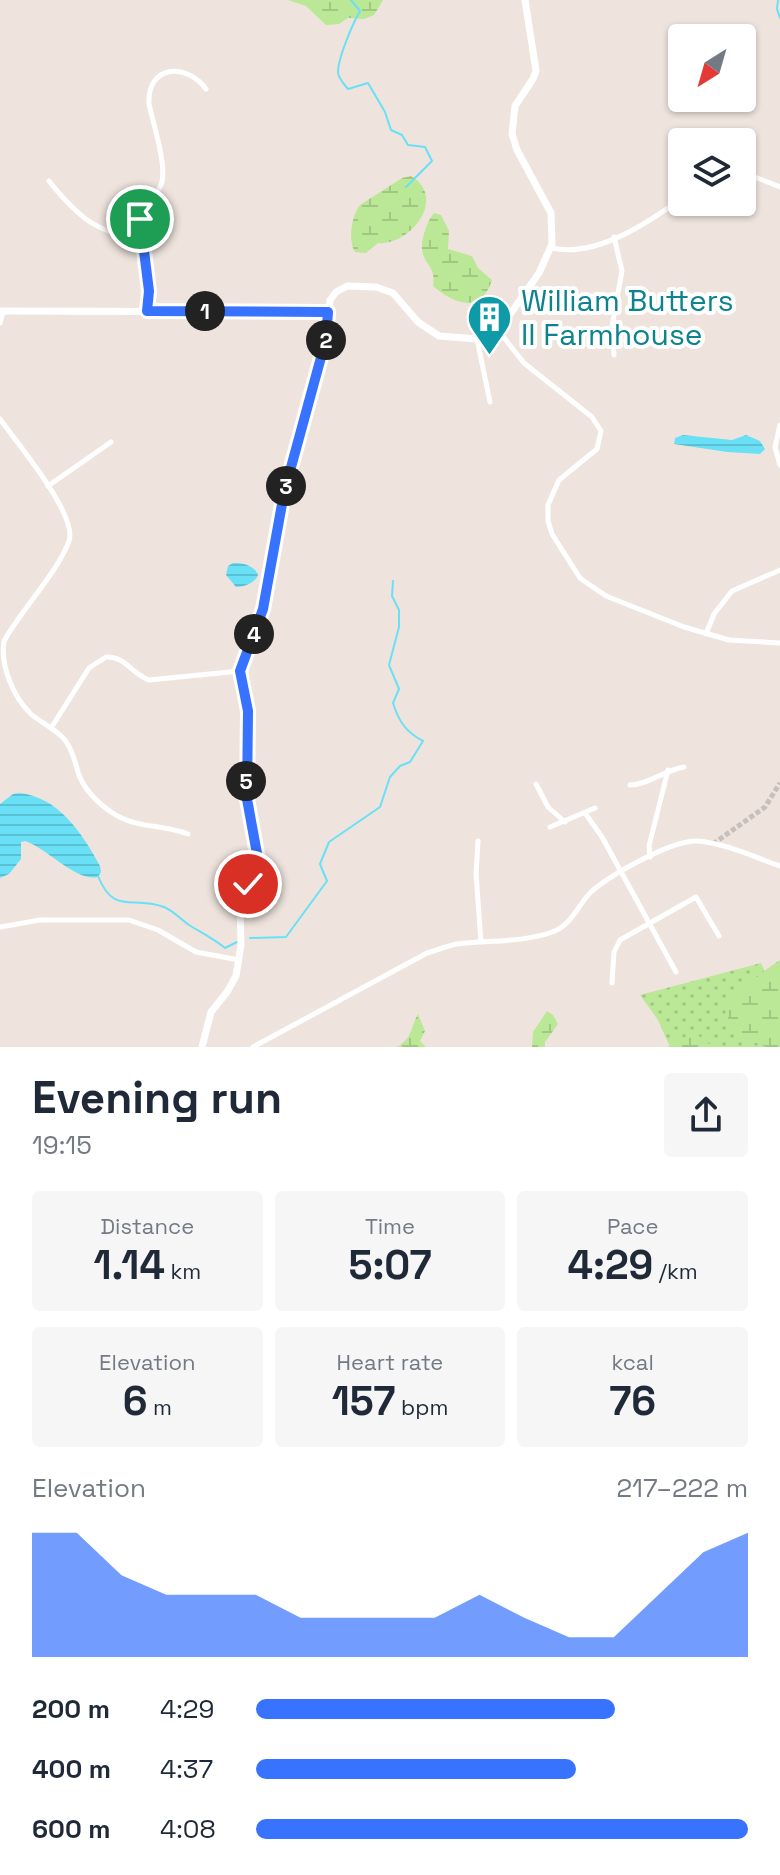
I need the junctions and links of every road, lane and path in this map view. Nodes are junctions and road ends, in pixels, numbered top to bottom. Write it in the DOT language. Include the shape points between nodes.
graph roads {
  1 [pos="525,0"];
  2 [pos="206,89"];
  3 [pos="756,178"];
  4 [pos="49,181"];
  5 [pos="780,187"];
  6 [pos="668,206"];
  7 [pos="142,235"];
  8 [pos="614,237"];
  9 [pos="551,248"];
  10 [pos="147,311"];
  11 [pos="1,312"];
  12 [pos="328,312"];
  13 [pos="0,323"];
  14 [pos="498,330"];
  15 [pos="477,339"];
  16 [pos="614,355"];
  17 [pos="490,402"];
  18 [pos="0,419"];
  19 [pos="780,425"];
  20 [pos="111,442"];
  21 [pos="780,465"];
  22 [pos="48,486"];
  23 [pos="780,570"];
  24 [pos="706,634"];
  25 [pos="780,643"];
  26 [pos="240,671"];
  27 [pos="51,728"];
  28 [pos="684,767"];
  29 [pos="668,770"];
  30 [pos="536,784"];
  31 [pos="630,785"];
  32 [pos="595,808"];
  33 [pos="585,813"];
  34 [pos="565,822"];
  35 [pos="550,827"];
  36 [pos="188,834"];
  37 [pos="478,841"];
  38 [pos="650,857"];
  39 [pos="780,866"];
  40 [pos="621,873"];
  41 [pos="648,923"];
  42 [pos="0,927"];
  43 [pos="719,936"];
  44 [pos="481,942"];
  45 [pos="240,960"];
  46 [pos="676,972"];
  47 [pos="612,983"];
  48 [pos="202,1047"];
  49 [pos="253,1047"];
  1 -- 9 [label="street" via="536,71 515,106 512,134 551,213"];
  2 -- 7 [label="street" via="193,76 176,70 162,75 152,87 149,104 163,176 142,209"];
  3 -- 5 [label="street"];
  4 -- 7 [label="street" via="87,220 118,235"];
  6 -- 8 [label="street"];
  7 -- 10 [label="street"];
  8 -- 9 [label="street" via="583,248"];
  8 -- 16 [label="street" via="622,271 612,326"];
  9 -- 14 [label="street"];
  10 -- 11 [label="street"];
  10 -- 12 [label="street"];
  11 -- 13 [label="street"];
  12 -- 15 [label="street" via="332,296 342,288 376,287 393,293 435,334"];
  12 -- 26 [label="street" via="326,339 281,506 267,594"];
  14 -- 15 [label="street"];
  14 -- 24 [label="street" via="524,363 592,417 601,431 597,449 563,476 549,499 549,528 570,566 606,596"];
  15 -- 17 [label="street"];
  18 -- 22 [label="street"];
  19 -- 21 [label="street" via="775,447"];
  20 -- 22 [label="street"];
  22 -- 27 [label="street" via="68,520 70,537 6,638 1,657 24,706"];
  23 -- 24 [label="street" via="732,591"];
  24 -- 25 [label="street"];
  26 -- 27 [label="street" via="152,681 118,657 106,657 89,668"];
  26 -- 45 [label="street" via="248,711 247,799 258,859 240,904"];
  27 -- 36 [label="street" via="66,741 82,781 105,808 136,824"];
  28 -- 29 [label="street"];
  29 -- 31 [label="street"];
  29 -- 38 [label="street"];
  30 -- 34 [label="street" via="548,807"];
  32 -- 33 [label="street"];
  33 -- 34 [label="street"];
  33 -- 40 [label="street"];
  34 -- 35 [label="street"];
  37 -- 44 [label="street"];
  38 -- 39 [label="street" via="699,841"];
  38 -- 40 [label="street"];
  40 -- 41 [label="street"];
  40 -- 44 [label="street" via="590,894 559,929"];
  41 -- 43 [label="street" via="696,897"];
  41 -- 46 [label="street"];
  41 -- 47 [label="street" via="617,944"];
  42 -- 45 [label="street" via="40,920 129,920 196,952"];
  44 -- 49 [label="street" via="427,953"];
  45 -- 48 [label="street" via="232,984 209,1016"];
}
